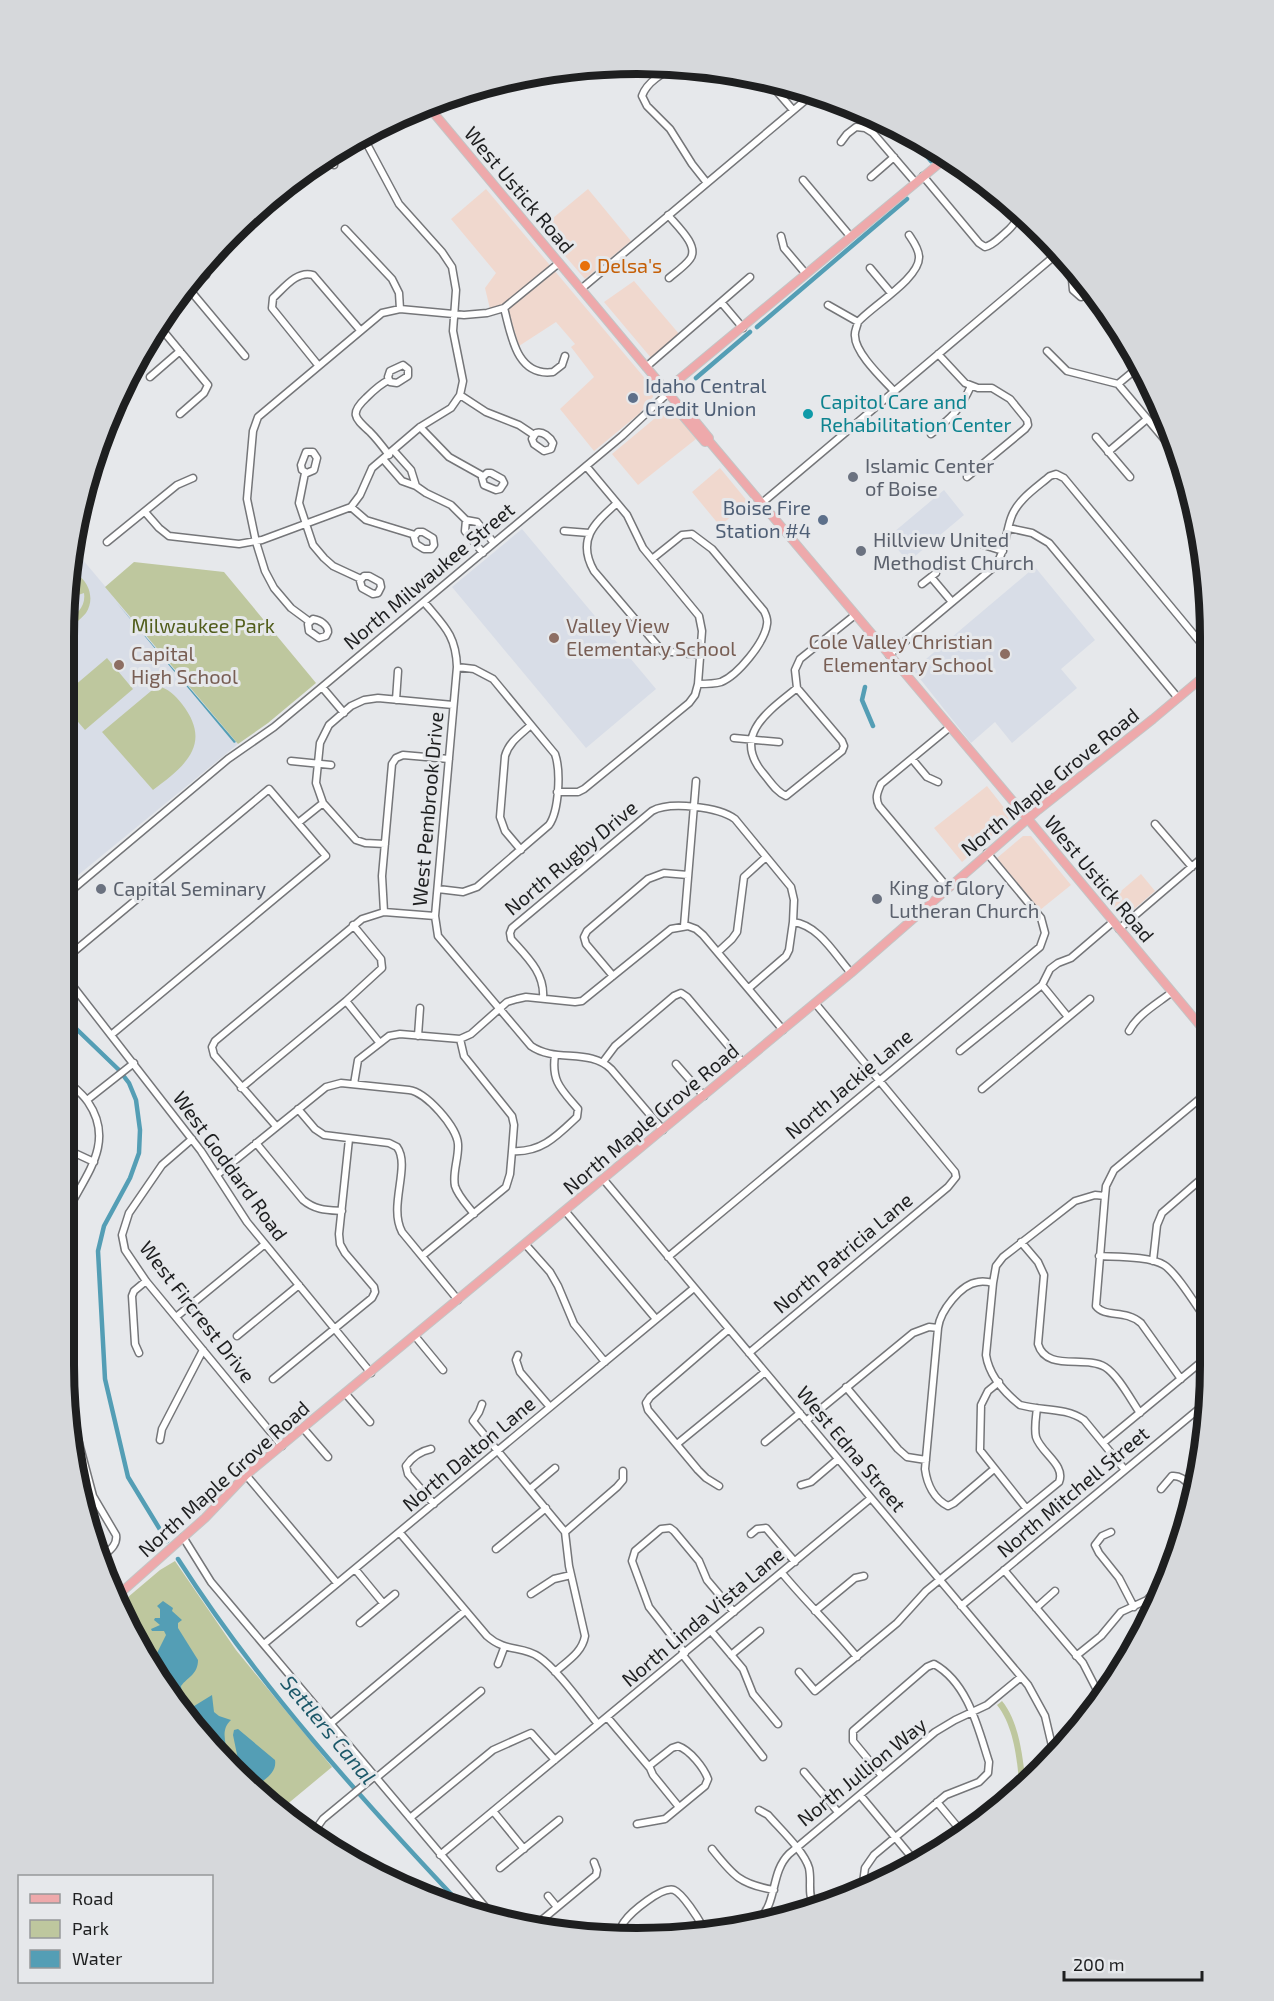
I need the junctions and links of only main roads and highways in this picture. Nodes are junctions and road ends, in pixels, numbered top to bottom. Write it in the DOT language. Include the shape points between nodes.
graph roads {
  1 [pos="433,112"];
  2 [pos="940,162"];
  3 [pos="668,393"];
  4 [pos="1200,680"];
  5 [pos="1028,819"];
  6 [pos="1200,1026"];
  7 [pos="122,1592"];
  1 -- 3 [label="main road, West Ustick Road"];
  2 -- 3 [label="main road, North Milwaukee Street" via="677,381"];
  3 -- 5 [label="main road, West Ustick Road"];
  4 -- 5 [label="main road, North Maple Grove Road"];
  5 -- 6 [label="main road, West Ustick Road"];
  5 -- 7 [label="main road, North Maple Grove Road" via="851,974 246,1475 213,1511"];
}
